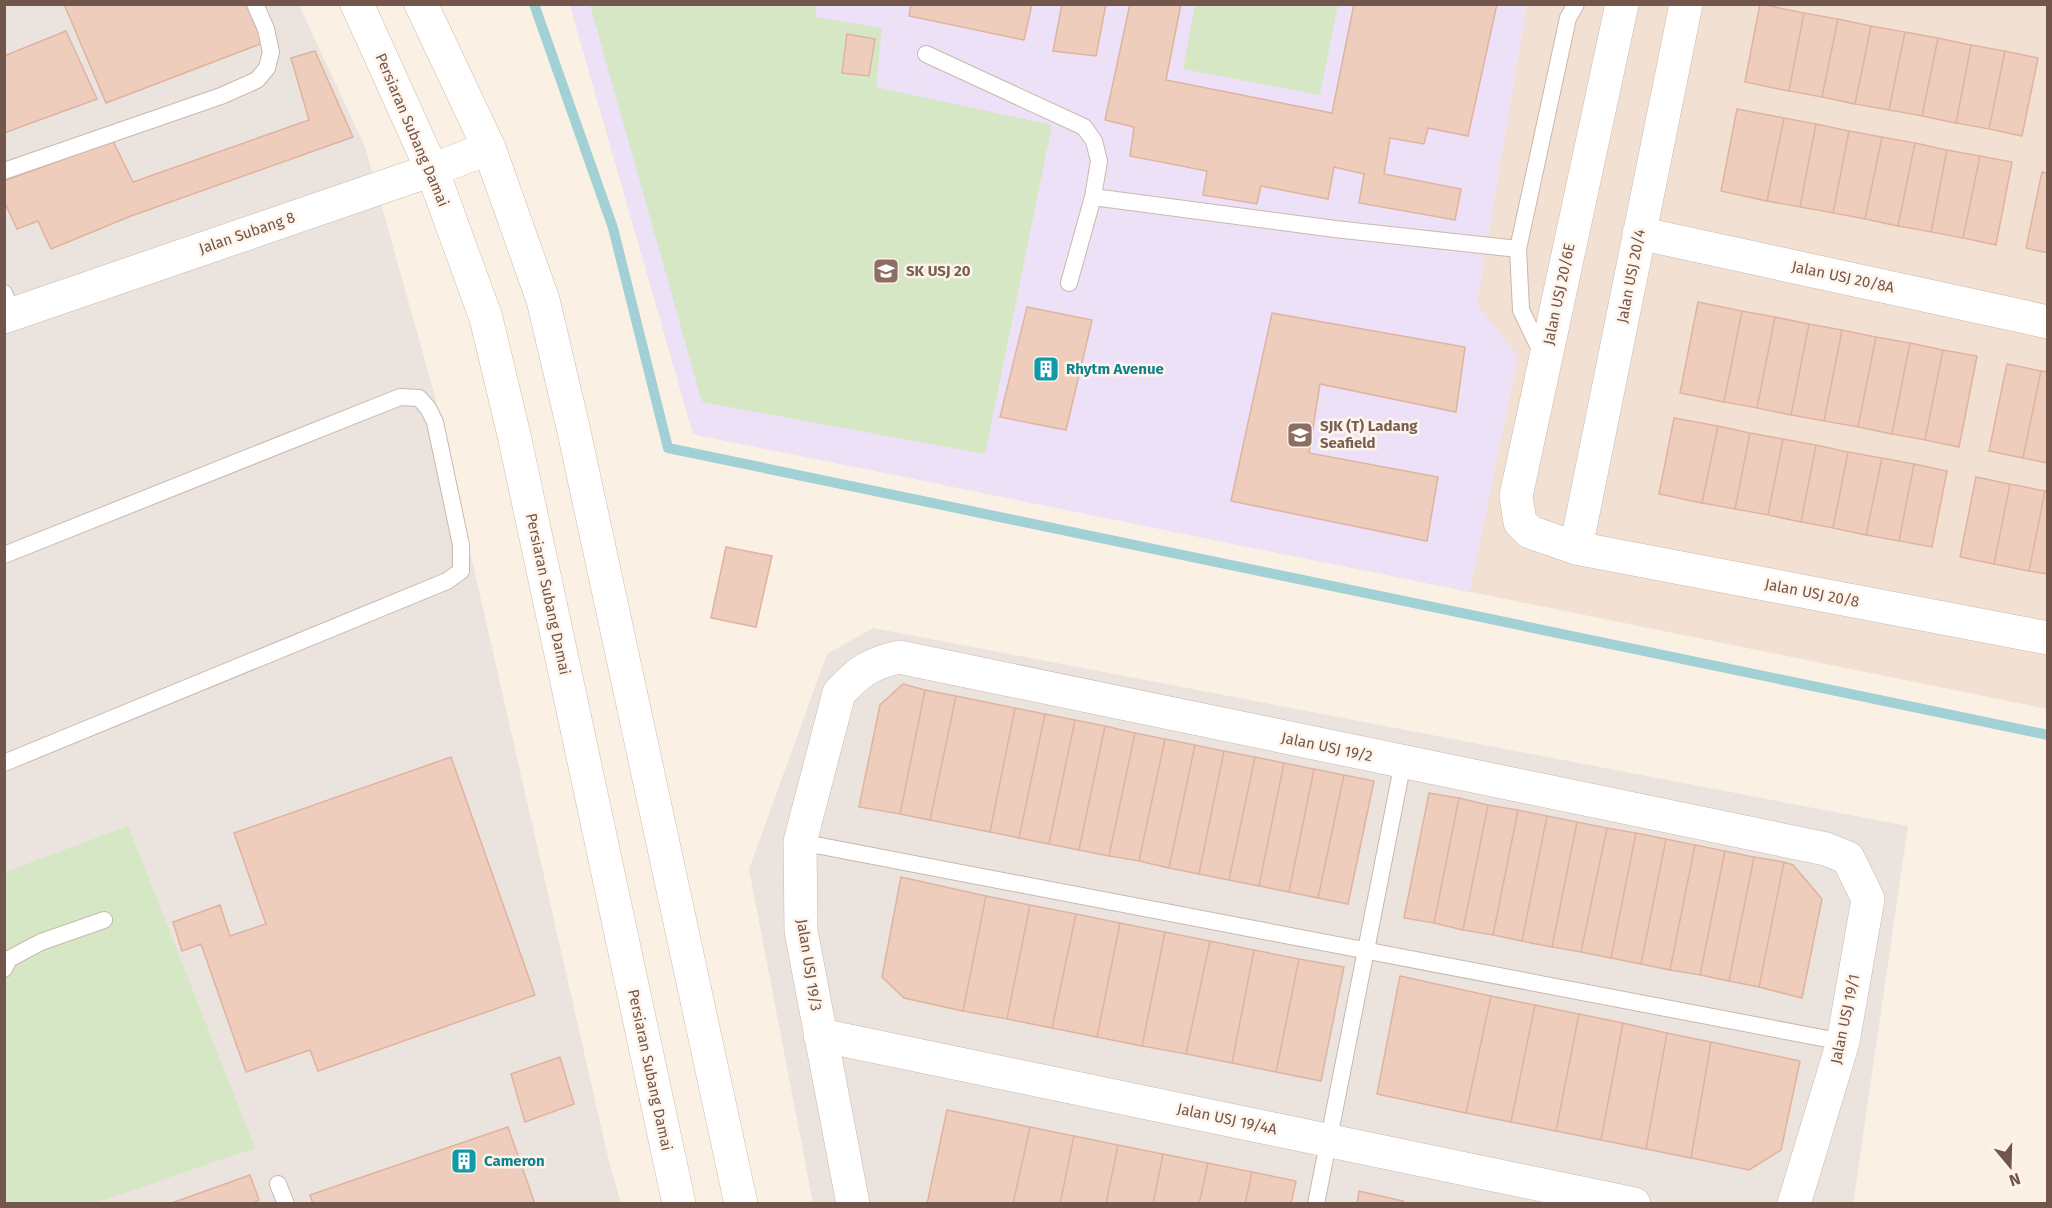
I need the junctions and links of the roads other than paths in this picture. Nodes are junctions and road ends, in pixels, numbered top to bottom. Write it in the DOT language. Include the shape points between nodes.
graph roads {
  1 [pos="255,4"];
  2 [pos="357,4"];
  3 [pos="421,4"];
  4 [pos="1576,4"];
  5 [pos="1622,4"];
  6 [pos="1686,4"];
  7 [pos="926,54"];
  8 [pos="489,148"];
  9 [pos="432,170"];
  10 [pos="4,171"];
  11 [pos="1093,197"];
  12 [pos="1639,233"];
  13 [pos="1518,249"];
  14 [pos="1069,284"];
  15 [pos="7,308"];
  16 [pos="2048,322"];
  17 [pos="1545,360"];
  18 [pos="1576,548"];
  19 [pos="4,555"];
  20 [pos="2048,638"];
  21 [pos="839,693"];
  22 [pos="1403,762"];
  23 [pos="4,763"];
  24 [pos="800,842"];
  25 [pos="1826,849"];
  26 [pos="104,920"];
  27 [pos="1366,950"];
  28 [pos="4,969"];
  29 [pos="820,1035"];
  30 [pos="1843,1042"];
  31 [pos="1329,1140"];
  32 [pos="278,1184"];
  33 [pos="286,1203"];
  34 [pos="679,1203"];
  35 [pos="741,1203"];
  36 [pos="853,1203"];
  37 [pos="1316,1203"];
  38 [pos="1634,1203"];
  39 [pos="1794,1203"];
  1 -- 10 [label="lane" via="271,52 267,68 257,80"];
  2 -- 9 [label="street, Persiaran Subang Damai"];
  3 -- 8 [label="street"];
  4 -- 13 [label="lane" via="1568,18"];
  5 -- 17 [label="street, Jalan USJ 20/6E"];
  6 -- 12 [label="street, Jalan USJ 20/4"];
  7 -- 11 [label="lane" via="1084,127 1095,141 1099,161"];
  8 -- 9 [label="street, Jalan Subang 8"];
  8 -- 35 [label="street" via="543,300"];
  9 -- 15 [label="street, Jalan Subang 8"];
  9 -- 34 [label="street, Persiaran Subang Damai" via="486,318 514,435"];
  11 -- 13 [label="lane" via="1335,230"];
  11 -- 14 [label="lane"];
  12 -- 16 [label="street, Jalan USJ 20/8A"];
  12 -- 18 [label="street, Jalan USJ 20/4"];
  13 -- 17 [label="lane" via="1521,310"];
  17 -- 18 [label="street, Jalan USJ 20/6E" via="1516,496 1520,522 1530,532"];
  18 -- 20 [label="street, Jalan USJ 20/8"];
  19 -- 23 [label="lane" via="400,397 419,398 435,422 461,544 461,571 447,581"];
  21 -- 22 [label="street, Jalan USJ 19/2" via="876,662 899,657"];
  21 -- 24 [label="street, Jalan USJ 19/3"];
  22 -- 25 [label="street, Jalan USJ 19/2"];
  22 -- 27 [label="lane"];
  24 -- 27 [label="lane"];
  24 -- 29 [label="street, Jalan USJ 19/3" via="801,931"];
  25 -- 30 [label="street, Jalan USJ 19/1" via="1848,858 1868,899"];
  26 -- 28 [label="lane" via="41,942 9,959"];
  27 -- 30 [label="lane"];
  27 -- 31 [label="lane"];
  29 -- 31 [label="street, Jalan USJ 19/4A"];
  29 -- 36 [label="street, Jalan USJ 19/3"];
  30 -- 39 [label="street, Jalan USJ 19/1"];
  31 -- 37 [label="lane"];
  31 -- 38 [label="street, Jalan USJ 19/4A"];
  32 -- 33 [label="lane"];
}
